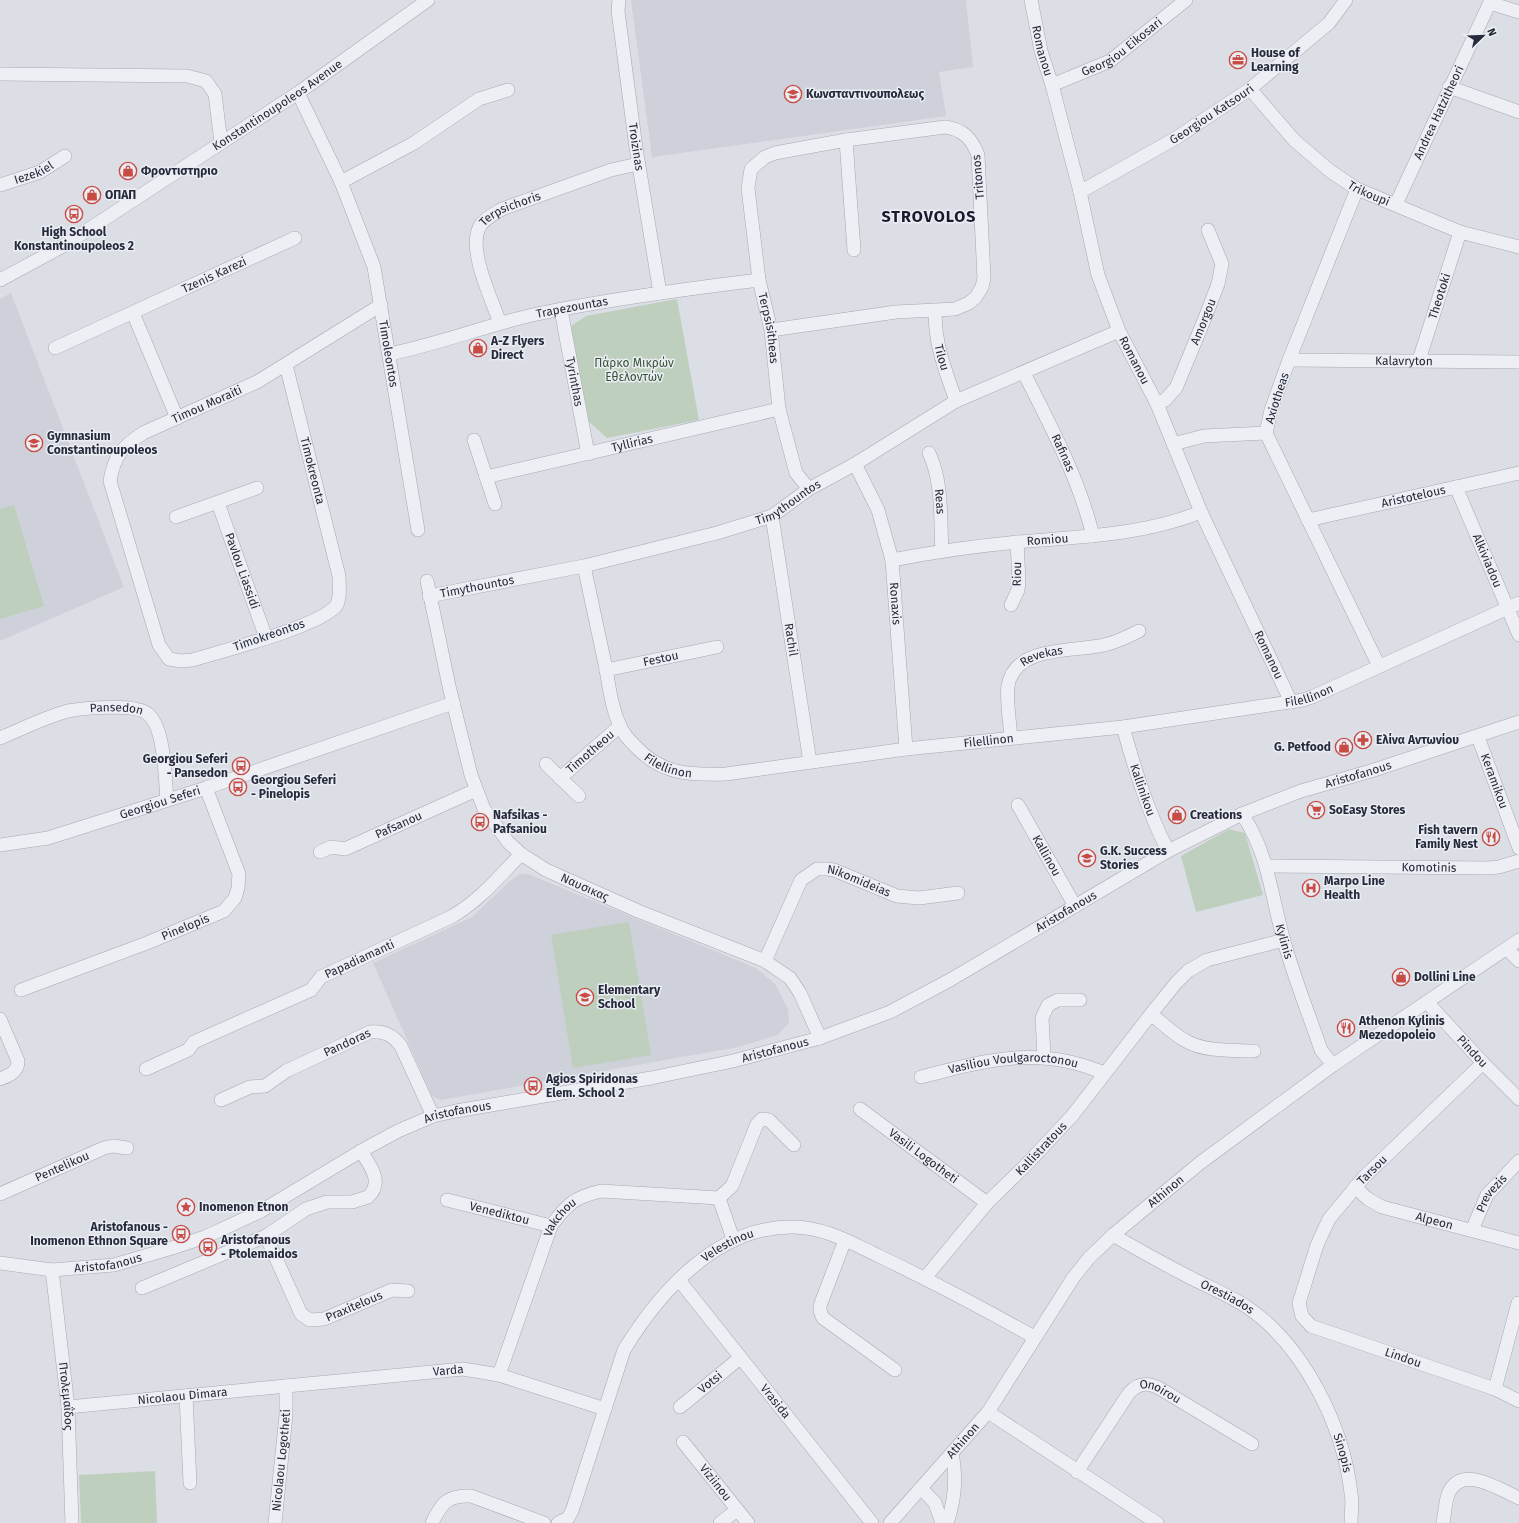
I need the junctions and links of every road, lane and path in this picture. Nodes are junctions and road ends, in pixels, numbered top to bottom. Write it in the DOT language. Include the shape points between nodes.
graph roads {
  1 [pos="428,0"];
  2 [pos="619,0"];
  3 [pos="1031,0"];
  4 [pos="1186,0"];
  5 [pos="1346,0"];
  6 [pos="1491,1"];
  7 [pos="1519,12"];
  8 [pos="0,74"];
  9 [pos="1052,85"];
  10 [pos="1449,87"];
  11 [pos="1250,89"];
  12 [pos="508,90"];
  13 [pos="298,93"];
  14 [pos="1519,112"];
  15 [pos="846,140"];
  16 [pos="221,143"];
  17 [pos="65,156"];
  18 [pos="757,163"];
  19 [pos="638,164"];
  20 [pos="341,182"];
  21 [pos="0,185"];
  22 [pos="1357,189"];
  23 [pos="1080,192"];
  24 [pos="1396,204"];
  25 [pos="1208,230"];
  26 [pos="1460,232"];
  27 [pos="295,238"];
  28 [pos="1519,247"];
  29 [pos="854,250"];
  30 [pos="0,280"];
  31 [pos="758,280"];
  32 [pos="660,293"];
  33 [pos="381,305"];
  34 [pos="561,310"];
  35 [pos="935,312"];
  36 [pos="133,313"];
  37 [pos="500,323"];
  38 [pos="770,330"];
  39 [pos="1118,331"];
  40 [pos="55,348"];
  41 [pos="389,354"];
  42 [pos="1289,360"];
  43 [pos="1419,360"];
  44 [pos="1519,362"];
  45 [pos="286,365"];
  46 [pos="1024,373"];
  47 [pos="956,401"];
  48 [pos="1157,404"];
  49 [pos="779,409"];
  50 [pos="177,418"];
  51 [pos="1266,433"];
  52 [pos="474,440"];
  53 [pos="1173,444"];
  54 [pos="929,453"];
  55 [pos="588,454"];
  56 [pos="855,464"];
  57 [pos="1519,473"];
  58 [pos="486,477"];
  59 [pos="1456,487"];
  60 [pos="257,488"];
  61 [pos="809,489"];
  62 [pos="218,503"];
  63 [pos="495,504"];
  64 [pos="1200,512"];
  65 [pos="772,516"];
  66 [pos="176,517"];
  67 [pos="1308,520"];
  68 [pos="418,530"];
  69 [pos="1093,536"];
  70 [pos="1017,542"];
  71 [pos="942,551"];
  72 [pos="892,560"];
  73 [pos="584,566"];
  74 [pos="339,576"];
  75 [pos="427,581"];
  76 [pos="429,596"];
  77 [pos="1519,603"];
  78 [pos="1011,605"];
  79 [pos="1507,610"];
  80 [pos="1139,631"];
  81 [pos="1519,635"];
  82 [pos="266,638"];
  83 [pos="717,647"];
  84 [pos="170,659"];
  85 [pos="1379,666"];
  86 [pos="606,670"];
  87 [pos="1291,702"];
  88 [pos="453,703"];
  89 [pos="1519,722"];
  90 [pos="620,726"];
  91 [pos="1123,727"];
  92 [pos="1478,736"];
  93 [pos="0,738"];
  94 [pos="1011,738"];
  95 [pos="906,749"];
  96 [pos="810,762"];
  97 [pos="546,764"];
  98 [pos="560,778"];
  99 [pos="206,788"];
  100 [pos="476,790"];
  101 [pos="579,796"];
  102 [pos="167,800"];
  103 [pos="1018,805"];
  104 [pos="1242,814"];
  105 [pos="0,845"];
  106 [pos="1519,848"];
  107 [pos="1168,851"];
  108 [pos="320,852"];
  109 [pos="521,854"];
  110 [pos="1519,861"];
  111 [pos="1267,866"];
  112 [pos="958,893"];
  113 [pos="1075,906"];
  114 [pos="1284,940"];
  115 [pos="1519,940"];
  116 [pos="1507,949"];
  117 [pos="766,960"];
  118 [pos="1519,961"];
  119 [pos="21,990"];
  120 [pos="1080,1000"];
  121 [pos="1427,1002"];
  122 [pos="1151,1014"];
  123 [pos="0,1019"];
  124 [pos="820,1038"];
  125 [pos="1254,1051"];
  126 [pos="1044,1057"];
  127 [pos="1483,1063"];
  128 [pos="1333,1066"];
  129 [pos="146,1069"];
  130 [pos="1104,1073"];
  131 [pos="921,1077"];
  132 [pos="0,1079"];
  133 [pos="1519,1099"];
  134 [pos="221,1100"];
  135 [pos="860,1109"];
  136 [pos="433,1116"];
  137 [pos="794,1145"];
  138 [pos="127,1148"];
  139 [pos="361,1151"];
  140 [pos="1519,1161"];
  141 [pos="1355,1187"];
  142 [pos="0,1194"];
  143 [pos="719,1198"];
  144 [pos="447,1200"];
  145 [pos="986,1203"];
  146 [pos="551,1226"];
  147 [pos="1472,1230"];
  148 [pos="1113,1235"];
  149 [pos="266,1236"];
  150 [pos="733,1239"];
  151 [pos="845,1240"];
  152 [pos="1519,1243"];
  153 [pos="0,1263"];
  154 [pos="52,1270"];
  155 [pos="925,1278"];
  156 [pos="678,1280"];
  157 [pos="142,1288"];
  158 [pos="408,1291"];
  159 [pos="1518,1303"];
  160 [pos="1300,1304"];
  161 [pos="1034,1336"];
  162 [pos="740,1358"];
  163 [pos="895,1370"];
  164 [pos="499,1375"];
  165 [pos="1316,1388"];
  166 [pos="1494,1389"];
  167 [pos="286,1391"];
  168 [pos="186,1396"];
  169 [pos="1519,1402"];
  170 [pos="68,1407"];
  171 [pos="680,1407"];
  172 [pos="605,1409"];
  173 [pos="988,1412"];
  174 [pos="683,1442"];
  175 [pos="1252,1444"];
  176 [pos="952,1453"];
  177 [pos="1077,1472"];
  178 [pos="190,1483"];
  179 [pos="921,1488"];
  180 [pos="1519,1498"];
  181 [pos="737,1510"];
  182 [pos="72,1523"];
  183 [pos="276,1523"];
  184 [pos="432,1523"];
  185 [pos="544,1523"];
  186 [pos="559,1523"];
  187 [pos="720,1523"];
  188 [pos="748,1523"];
  189 [pos="872,1523"];
  190 [pos="890,1523"];
  191 [pos="942,1523"];
  192 [pos="947,1523"];
  193 [pos="1156,1523"];
  194 [pos="1351,1523"];
  195 [pos="1443,1523"];
  1 -- 13 [label="street, Konstantinoupoleos Avenue"];
  2 -- 19 [label="street, Troizinas" via="619,18"];
  3 -- 9 [label="street, Romanou" via="1041,51"];
  4 -- 9 [label="street, Georgiou Eikosari" via="1110,61"];
  5 -- 11 [label="street, Georgiou Katsouri" via="1329,23"];
  6 -- 7 [label="street"];
  6 -- 10 [label="street, Andrea Hatzitheori"];
  8 -- 16 [label="street" via="187,76 206,81 215,94"];
  9 -- 23 [label="street, Romanou"];
  10 -- 14 [label="street"];
  10 -- 24 [label="street, Andrea Hatzitheori"];
  11 -- 22 [label="street, Trikoupi" via="1294,140 1330,171"];
  11 -- 23 [label="street, Georgiou Katsouri" via="1176,138"];
  12 -- 20 [label="street" via="479,99 414,143"];
  13 -- 16 [label="street, Konstantinoupoleos Avenue"];
  13 -- 20 [label="street, Timoleontos"];
  15 -- 18 [label="street, Tritonos" via="775,153"];
  15 -- 29 [label="street"];
  15 -- 35 [label="street, Tritonos" via="945,127 965,134 974,146 978,155 984,267 982,286 969,304"];
  16 -- 30 [label="street, Konstantinoupoleos Avenue" via="63,246"];
  17 -- 21 [label="street, Iezekiel" via="40,172"];
  18 -- 31 [label="street, Terpsisitheas" via="751,169 748,188"];
  19 -- 32 [label="street, Troizinas"];
  19 -- 37 [label="street, Terpsichoris" via="611,170 502,209 488,217 479,228 475,240 477,256"];
  20 -- 33 [label="street, Timoleontos" via="374,267"];
  22 -- 24 [label="street, Trikoupi"];
  22 -- 42 [label="street, Axiotheas"];
  23 -- 39 [label="street, Romanou" via="1098,275"];
  24 -- 26 [label="street, Trikoupi"];
  25 -- 48 [label="street, Amorgou" via="1222,264 1218,284 1176,388 1165,400"];
  26 -- 28 [label="street, Trikoupi"];
  26 -- 43 [label="street, Theotoki"];
  27 -- 36 [label="street, Tzenis Karezi"];
  31 -- 32 [label="street, Trapezountas"];
  31 -- 38 [label="street, Terpsisitheas"];
  32 -- 34 [label="street, Trapezountas"];
  33 -- 41 [label="street, Timoleontos"];
  33 -- 45 [label="street, Timou Moraiti"];
  34 -- 37 [label="street, Trapezountas"];
  34 -- 55 [label="street, Tyrinthas"];
  35 -- 38 [label="street, Tritonos" via="896,312"];
  35 -- 47 [label="street, Tilou" via="938,350"];
  36 -- 40 [label="street, Tzenis Karezi"];
  36 -- 50 [label="street"];
  37 -- 41 [label="street, Trapezountas"];
  38 -- 49 [label="street, Terpsisitheas"];
  39 -- 46 [label="street, Timythountos"];
  39 -- 48 [label="street, Romanou"];
  41 -- 68 [label="street, Timoleontos"];
  42 -- 43 [label="street, Kalavryton"];
  42 -- 51 [label="street, Axiotheas" via="1271,410"];
  43 -- 44 [label="street, Kalavryton"];
  45 -- 50 [label="street, Timou Moraiti" via="258,382"];
  45 -- 74 [label="street, Timokreonta"];
  46 -- 47 [label="street, Timythountos"];
  46 -- 69 [label="street, Rafinas" via="1064,453 1088,515"];
  47 -- 56 [label="street, Timythountos"];
  48 -- 53 [label="street, Romanou"];
  49 -- 55 [label="street, Tyllirias"];
  49 -- 61 [label="street, Terpsisitheas" via="796,473"];
  50 -- 84 [label="street, Timou Moraiti" via="128,442 112,466 110,481 159,645"];
  51 -- 53 [label="street" via="1204,436"];
  51 -- 67 [label="street, Axiotheas"];
  52 -- 58 [label="street"];
  53 -- 64 [label="street, Romanou"];
  54 -- 71 [label="street, Reas" via="938,486"];
  55 -- 58 [label="street, Tyllirias"];
  56 -- 61 [label="street, Timythountos"];
  56 -- 72 [label="street, Ronaxis" via="878,510"];
  57 -- 59 [label="street, Aristotelous"];
  58 -- 63 [label="street"];
  59 -- 67 [label="street, Aristotelous"];
  59 -- 79 [label="street, Alkiviadou"];
  60 -- 62 [label="street"];
  61 -- 65 [label="street, Timythountos"];
  62 -- 66 [label="street"];
  62 -- 82 [label="street, Pavlou Liassidi"];
  64 -- 69 [label="street, Romiou" via="1171,523"];
  64 -- 87 [label="street, Romanou"];
  65 -- 73 [label="street, Timythountos" via="717,533"];
  65 -- 96 [label="street, Rachil"];
  67 -- 85 [label="street, Axiotheas"];
  69 -- 70 [label="street, Romiou"];
  70 -- 71 [label="street, Romiou"];
  70 -- 78 [label="street, Riou" via="1018,590"];
  71 -- 72 [label="street, Romiou"];
  72 -- 95 [label="street, Ronaxis"];
  73 -- 76 [label="street, Timythountos"];
  73 -- 86 [label="street, Filellinon"];
  74 -- 82 [label="street, Timokreontos" via="340,591 337,605 326,616"];
  75 -- 76 [label="street, Ναυσικας"];
  76 -- 88 [label="street, Ναυσικας"];
  77 -- 79 [label="street, Filellinon"];
  79 -- 81 [label="street, Alkiviadou"];
  79 -- 85 [label="street, Filellinon"];
  80 -- 94 [label="street, Revekas" via="1107,645 1044,653 1019,664 1012,673 1008,686"];
  82 -- 84 [label="street, Timokreontos" via="192,660 181,662"];
  83 -- 86 [label="street, Festou"];
  85 -- 87 [label="street, Filellinon" via="1312,697"];
  86 -- 90 [label="street, Filellinon" via="611,699"];
  87 -- 91 [label="street, Filellinon"];
  88 -- 99 [label="street, Georgiou Seferi"];
  88 -- 100 [label="street, Ναυσικας"];
  89 -- 92 [label="street, Aristofanous"];
  90 -- 96 [label="street, Filellinon" via="626,738 644,755 666,769 685,774 726,774"];
  90 -- 98 [label="street, Timotheou"];
  91 -- 94 [label="street, Filellinon"];
  91 -- 107 [label="street, Kallinikou" via="1139,783 1156,828"];
  92 -- 104 [label="street, Aristofanous" via="1301,791"];
  92 -- 106 [label="street, Keramikou"];
  93 -- 102 [label="street, Pansedon" via="68,711 137,709 149,714 156,727 161,743"];
  94 -- 95 [label="street, Filellinon"];
  95 -- 96 [label="street, Filellinon"];
  97 -- 98 [label="street, Timotheou"];
  98 -- 101 [label="street, Timotheou"];
  99 -- 102 [label="street, Georgiou Seferi"];
  99 -- 119 [label="street, Pinelopis" via="239,874 235,898 224,910 147,943"];
  100 -- 108 [label="street, Pafsanou" via="344,849 331,847"];
  100 -- 109 [label="street, Ναυσικας" via="488,816"];
  102 -- 105 [label="street, Georgiou Seferi" via="48,838"];
  103 -- 113 [label="street, Kallinou"];
  104 -- 107 [label="street, Aristofanous"];
  104 -- 111 [label="street, Kylinis" via="1256,835"];
  107 -- 113 [label="street, Aristofanous"];
  109 -- 117 [label="street, Ναυσικας" via="546,870 638,911"];
  109 -- 129 [label="street, Papadiamanti" via="468,908 349,963 321,977 311,990 194,1042 188,1050"];
  110 -- 111 [label="street, Komotinis" via="1488,868"];
  111 -- 114 [label="street, Kylinis"];
  112 -- 117 [label="street, Nikomideias" via="919,898 897,896 834,870 818,869 801,880"];
  113 -- 124 [label="street, Aristofanous" via="950,980 890,1012"];
  114 -- 122 [label="street, Kallistratous" via="1198,964 1176,983"];
  114 -- 128 [label="street, Kylinis" via="1321,1050"];
  115 -- 116 [label="street, Athinon"];
  116 -- 118 [label="street"];
  116 -- 121 [label="street, Athinon"];
  117 -- 124 [label="street, Ναυσικας" via="790,978 800,993"];
  120 -- 126 [label="street" via="1058,1000 1048,1004 1042,1018"];
  121 -- 127 [label="street, Pindou"];
  121 -- 128 [label="street, Athinon"];
  122 -- 125 [label="street" via="1178,1036 1198,1046"];
  122 -- 130 [label="street, Kallistratous"];
  123 -- 132 [label="street" via="18,1061 18,1067 15,1072"];
  124 -- 136 [label="street, Aristofanous" via="743,1059 651,1078"];
  126 -- 130 [label="street, Vasiliou Voulgaroctonou" via="1083,1064"];
  126 -- 131 [label="street, Vasiliou Voulgaroctonou" via="1014,1057"];
  127 -- 133 [label="street, Pindou"];
  127 -- 141 [label="street, Tarsou"];
  128 -- 148 [label="street, Athinon" via="1200,1163"];
  130 -- 145 [label="street, Kallistratous" via="1072,1116"];
  134 -- 136 [label="street, Pandoras" via="250,1087 265,1086 286,1071 370,1032 380,1031 395,1038 401,1046"];
  135 -- 145 [label="street, Vasili Logotheti"];
  136 -- 139 [label="street, Aristofanous"];
  137 -- 143 [label="street" via="769,1120 760,1121 732,1186"];
  138 -- 142 [label="street, Pentelikou" via="104,1148"];
  139 -- 149 [label="street" via="376,1179 373,1192 368,1197 362,1200 318,1204 293,1217"];
  139 -- 154 [label="street, Aristofanous" via="261,1211 205,1237 120,1264"];
  140 -- 147 [label="street, Prevezis" via="1487,1195"];
  141 -- 147 [label="street, Alpeon" via="1382,1207"];
  141 -- 160 [label="street, Tarsou" via="1329,1219 1317,1245"];
  143 -- 146 [label="street, Vakchou" via="602,1191 583,1195 564,1208"];
  143 -- 150 [label="street"];
  144 -- 146 [label="street, Venediktou"];
  145 -- 155 [label="street, Kallistratous"];
  146 -- 164 [label="street, Vakchou"];
  147 -- 152 [label="street, Alpeon"];
  148 -- 161 [label="street, Athinon" via="1073,1278"];
  148 -- 165 [label="street, Orestiados" via="1247,1307 1293,1352"];
  149 -- 157 [label="street"];
  149 -- 158 [label="street, Praxitelous" via="305,1318 315,1321 385,1292 397,1289"];
  150 -- 151 [label="street, Velestinou" via="765,1230 794,1227 821,1230"];
  150 -- 156 [label="street, Velestinou"];
  151 -- 155 [label="street, Velestinou"];
  151 -- 163 [label="street" via="819,1308 820,1313 822,1318"];
  153 -- 154 [label="street, Aristofanous"];
  154 -- 170 [label="street, Πτολεμαΐδος"];
  155 -- 161 [label="street, Velestinou"];
  156 -- 162 [label="street, Vrasida"];
  156 -- 172 [label="street, Velestinou" via="651,1309 624,1350"];
  159 -- 166 [label="street"];
  160 -- 166 [label="street, Lindou" via="1302,1316 1311,1326"];
  161 -- 173 [label="street, Athinon"];
  162 -- 171 [label="street, Votsi"];
  162 -- 189 [label="street, Vrasida"];
  164 -- 167 [label="street, Varda" via="463,1369"];
  164 -- 172 [label="street, Varda"];
  165 -- 194 [label="street, Sinopis" via="1340,1441 1352,1493"];
  166 -- 169 [label="street, Lindou"];
  167 -- 168 [label="street, Nicolaou Dimara"];
  167 -- 183 [label="street, Nicolaou Logotheti"];
  168 -- 170 [label="street, Nicolaou Dimara"];
  168 -- 178 [label="street"];
  170 -- 182 [label="street, Πτολεμαΐδος"];
  172 -- 186 [label="street, Velestinou" via="572,1511 568,1518"];
  173 -- 176 [label="street, Athinon"];
  173 -- 177 [label="street"];
  174 -- 181 [label="street, Viziinou"];
  175 -- 177 [label="street, Onoirou" via="1159,1388 1144,1384 1135,1386 1129,1393"];
  176 -- 179 [label="street, Athinon"];
  176 -- 192 [label="street" via="955,1468 954,1497"];
  177 -- 193 [label="street"];
  179 -- 190 [label="street, Athinon"];
  179 -- 191 [label="street" via="935,1503"];
  180 -- 195 [label="street" via="1478,1480 1461,1481 1450,1492"];
  181 -- 187 [label="street"];
  181 -- 188 [label="street, Viziinou"];
  184 -- 185 [label="street" via="443,1504 450,1498 471,1496"];
}
